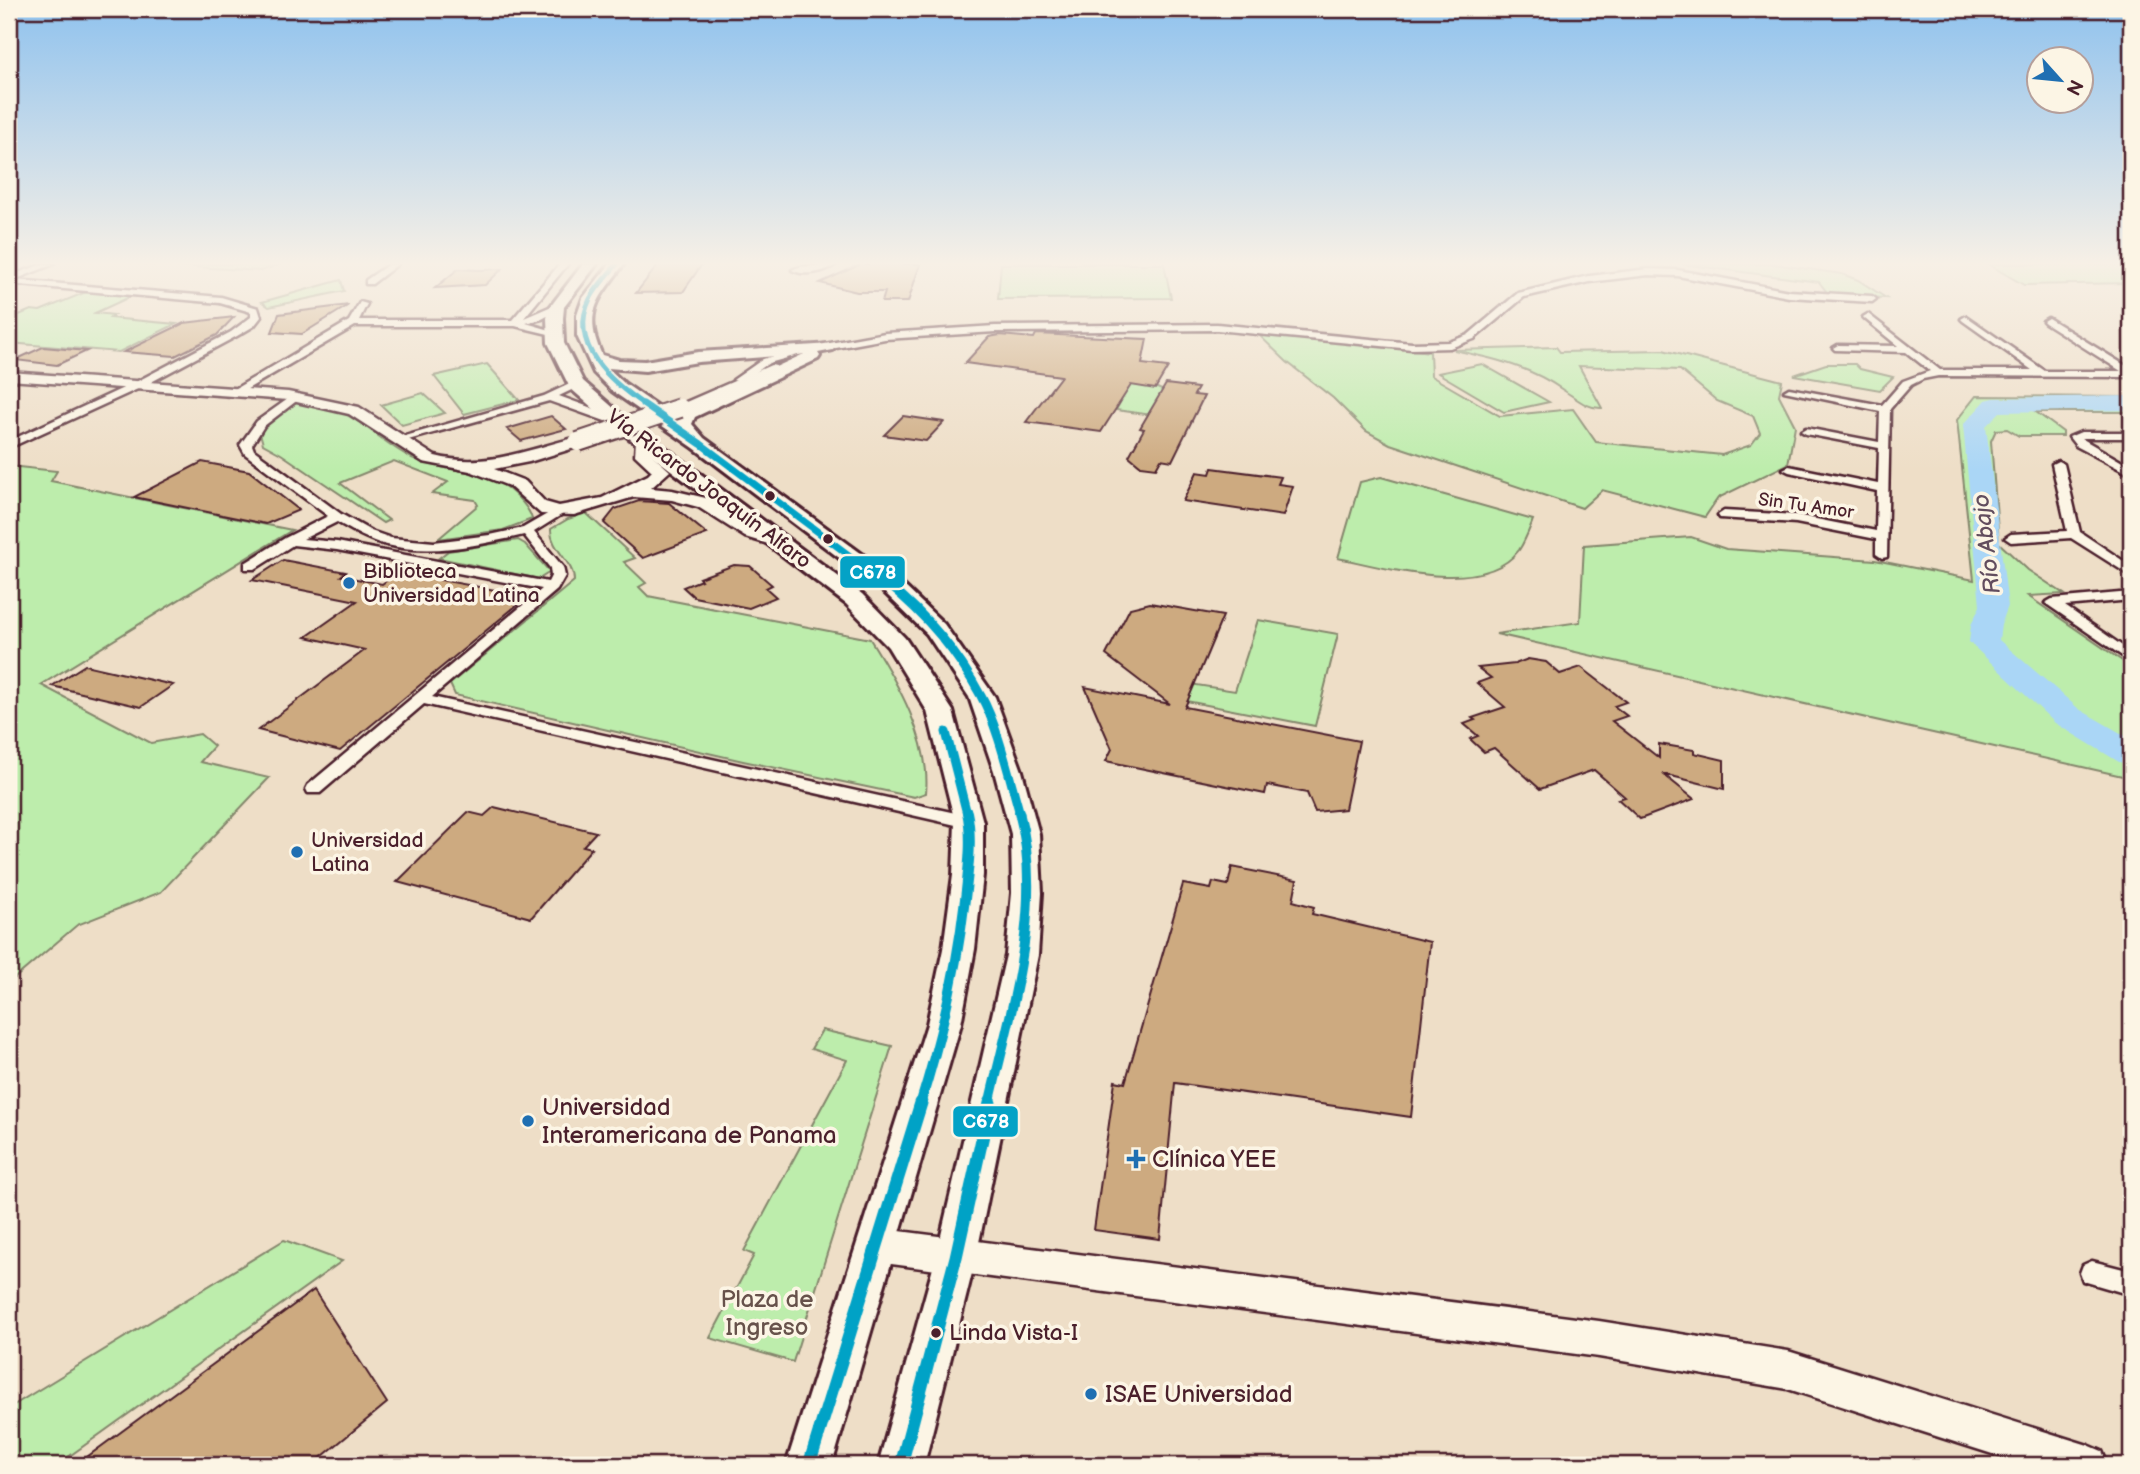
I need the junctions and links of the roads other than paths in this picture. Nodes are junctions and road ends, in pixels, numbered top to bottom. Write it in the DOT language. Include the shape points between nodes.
graph roads {
  1 [pos="235,333"];
  2 [pos="336,333"];
  3 [pos="557,333"];
  4 [pos="585,333"];
  5 [pos="960,333"];
  6 [pos="1286,333"];
  7 [pos="1476,333"];
  8 [pos="1888,333"];
  9 [pos="1984,333"];
  10 [pos="2066,333"];
  11 [pos="829,347"];
  12 [pos="1838,348"];
  13 [pos="1908,349"];
  14 [pos="757,353"];
  15 [pos="593,357"];
  16 [pos="774,363"];
  17 [pos="1938,373"];
  18 [pos="2043,374"];
  19 [pos="2131,374"];
  20 [pos="9,376"];
  21 [pos="576,384"];
  22 [pos="731,384"];
  23 [pos="136,386"];
  24 [pos="1788,391"];
  25 [pos="233,393"];
  26 [pos="632,396"];
  27 [pos="295,397"];
  28 [pos="548,398"];
  29 [pos="1885,409"];
  30 [pos="618,421"];
  31 [pos="1806,431"];
  32 [pos="2131,435"];
  33 [pos="401,439"];
  34 [pos="644,440"];
  35 [pos="701,444"];
  36 [pos="9,445"];
  37 [pos="1884,446"];
  38 [pos="544,453"];
  39 [pos="2058,464"];
  40 [pos="465,466"];
  41 [pos="1789,470"];
  42 [pos="2131,472"];
  43 [pos="519,486"];
  44 [pos="1884,489"];
  45 [pos="631,492"];
  46 [pos="560,512"];
  47 [pos="1724,514"];
  48 [pos="337,517"];
  49 [pos="527,531"];
  50 [pos="2074,534"];
  51 [pos="1882,536"];
  52 [pos="2011,538"];
  53 [pos="289,541"];
  54 [pos="389,542"];
  55 [pos="778,542"];
  56 [pos="371,554"];
  57 [pos="1882,554"];
  58 [pos="250,566"];
  59 [pos="2131,572"];
  60 [pos="552,587"];
  61 [pos="2131,596"];
  62 [pos="2131,658"];
  63 [pos="418,698"];
  64 [pos="314,789"];
  65 [pos="969,822"];
  66 [pos="876,1245"];
  67 [pos="956,1257"];
  68 [pos="2092,1273"];
  69 [pos="2131,1283"];
  70 [pos="809,1465"];
  71 [pos="901,1465"];
  72 [pos="2088,1465"];
  1 -- 23 [label="street"];
  2 -- 25 [label="street"];
  3 -- 21 [label="main road, Vía Ricardo Joaquín Alfaro" via="562,358"];
  4 -- 15 [label="main road, Vía Ricardo Joaquín Alfaro"];
  5 -- 11 [label="street"];
  6 -- 7 [label="street" via="1434,347 1461,342"];
  8 -- 13 [label="street"];
  9 -- 18 [label="street"];
  10 -- 19 [label="street"];
  11 -- 14 [label="main road"];
  11 -- 16 [label="street"];
  11 -- 35 [label="main road" via="687,414 683,424"];
  12 -- 13 [label="street"];
  13 -- 17 [label="street"];
  14 -- 15 [label="main road" via="638,367"];
  14 -- 16 [label="main road"];
  15 -- 26 [label="main road, Vía Ricardo Joaquín Alfaro" via="608,378"];
  16 -- 22 [label="street"];
  17 -- 18 [label="street"];
  17 -- 29 [label="street" via="1915,376"];
  18 -- 19 [label="street"];
  20 -- 23 [label="street"];
  21 -- 28 [label="street"];
  21 -- 30 [label="main road, Vía Ricardo Joaquín Alfaro"];
  22 -- 26 [label="main road" via="740,370 726,362 704,360 642,375 633,385"];
  22 -- 38 [label="street, bridge" via="680,408"];
  23 -- 25 [label="street"];
  23 -- 36 [label="street"];
  24 -- 29 [label="street"];
  25 -- 27 [label="street"];
  26 -- 35 [label="main road, Vía Ricardo Joaquín Alfaro"];
  27 -- 33 [label="street" via="354,410"];
  27 -- 48 [label="street" via="267,416 251,432 246,445 254,457"];
  28 -- 30 [label="street"];
  28 -- 33 [label="street"];
  29 -- 37 [label="street"];
  30 -- 34 [label="main road, Vía Ricardo Joaquín Alfaro"];
  31 -- 37 [label="street"];
  32 -- 42 [label="street" via="2074,437"];
  33 -- 40 [label="street" via="429,459"];
  34 -- 45 [label="street" via="643,455 662,471 655,480"];
  34 -- 55 [label="main road, Vía Ricardo Joaquín Alfaro"];
  35 -- 67 [label="main road, Vía Ricardo Joaquín Alfaro" via="891,586 936,629 982,697 1008,771 1025,834 1022,955"];
  37 -- 44 [label="street"];
  38 -- 40 [label="street"];
  38 -- 43 [label="street" via="523,471"];
  39 -- 50 [label="street"];
  40 -- 43 [label="street"];
  41 -- 44 [label="street"];
  43 -- 46 [label="street" via="537,504"];
  44 -- 51 [label="street"];
  45 -- 46 [label="street"];
  45 -- 55 [label="street" via="704,503 751,533"];
  46 -- 49 [label="street"];
  47 -- 51 [label="street, Sin Tu Amor" via="1796,519"];
  48 -- 53 [label="street"];
  48 -- 54 [label="street"];
  49 -- 54 [label="street" via="434,546"];
  49 -- 60 [label="street" via="556,567 558,576"];
  50 -- 52 [label="street"];
  50 -- 59 [label="street"];
  51 -- 57 [label="street"];
  53 -- 56 [label="street"];
  53 -- 58 [label="street"];
  54 -- 56 [label="street"];
  55 -- 65 [label="main road, Vía Ricardo Joaquín Alfaro" via="854,599 897,643 940,711"];
  56 -- 60 [label="street"];
  60 -- 63 [label="street"];
  61 -- 62 [label="street" via="2052,603"];
  63 -- 64 [label="street"];
  63 -- 65 [label="street"];
  65 -- 66 [label="main road, Vía Ricardo Joaquín Alfaro" via="959,948 944,1024"];
  66 -- 67 [label="street"];
  66 -- 70 [label="main road, Vía Ricardo Joaquín Alfaro"];
  67 -- 71 [label="main road, Vía Ricardo Joaquín Alfaro"];
  67 -- 72 [label="street" via="1599,1339 1788,1370"];
  68 -- 69 [label="street"];
}
